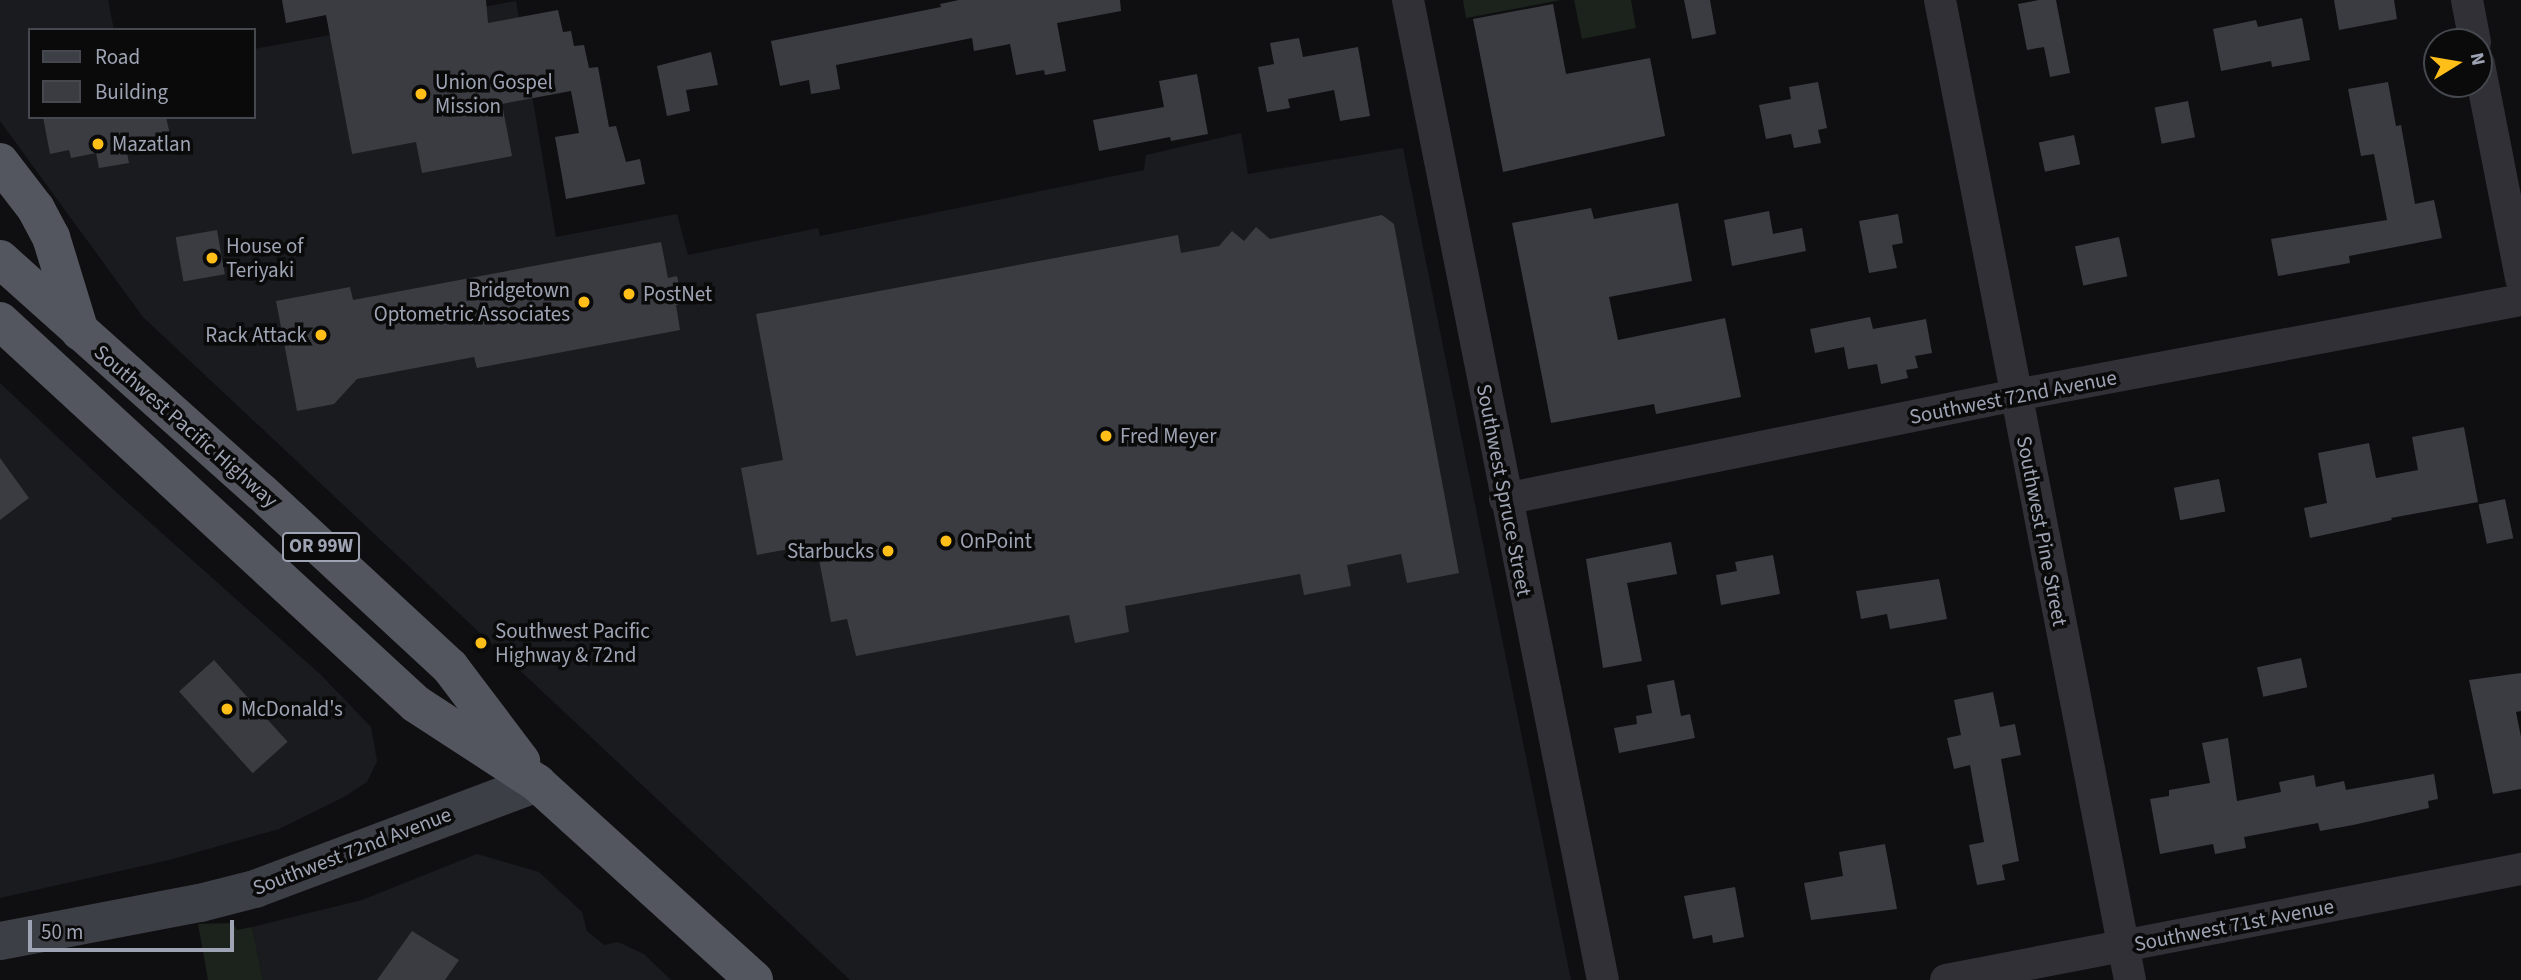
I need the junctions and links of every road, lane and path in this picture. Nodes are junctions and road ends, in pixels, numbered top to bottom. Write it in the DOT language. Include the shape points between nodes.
graph roads {
  1 [pos="1408,0"];
  2 [pos="1940,0"];
  3 [pos="2466,0"];
  4 [pos="2472,28"];
  5 [pos="2486,98"];
  6 [pos="0,162"];
  7 [pos="0,258"];
  8 [pos="2521,279"];
  9 [pos="2521,300"];
  10 [pos="0,321"];
  11 [pos="81,334"];
  12 [pos="2016,396"];
  13 [pos="1505,499"];
  14 [pos="537,783"];
  15 [pos="2521,869"];
  16 [pos="0,941"];
  17 [pos="2124,947"];
  18 [pos="754,980"];
  19 [pos="1603,980"];
  20 [pos="1946,980"];
  21 [pos="2130,980"];
  1 -- 13 [label="street, Southwest Spruce Street"];
  2 -- 12 [label="street, Southwest Pine Street"];
  3 -- 4 [label="street"];
  5 -- 8 [label="street"];
  6 -- 11 [label="highway" via="51,237"];
  7 -- 11 [label="highway, Southwest Pacific Highway / OR 99W"];
  9 -- 12 [label="street, Southwest 72nd Avenue"];
  10 -- 14 [label="highway, Southwest Pacific Highway / OR 99W" via="415,704"];
  11 -- 14 [label="highway, Southwest Pacific Highway / OR 99W" via="450,667"];
  12 -- 13 [label="street, Southwest 72nd Avenue"];
  12 -- 17 [label="street, Southwest Pine Street"];
  13 -- 19 [label="street, Southwest Spruce Street"];
  14 -- 16 [label="main road, Southwest 72nd Avenue" via="255,889"];
  14 -- 18 [label="highway, Southwest Pacific Highway / OR 99W"];
  15 -- 17 [label="street, Southwest 71st Avenue"];
  17 -- 20 [label="street, Southwest 71st Avenue"];
  17 -- 21 [label="street, Southwest Pine Street"];
}
